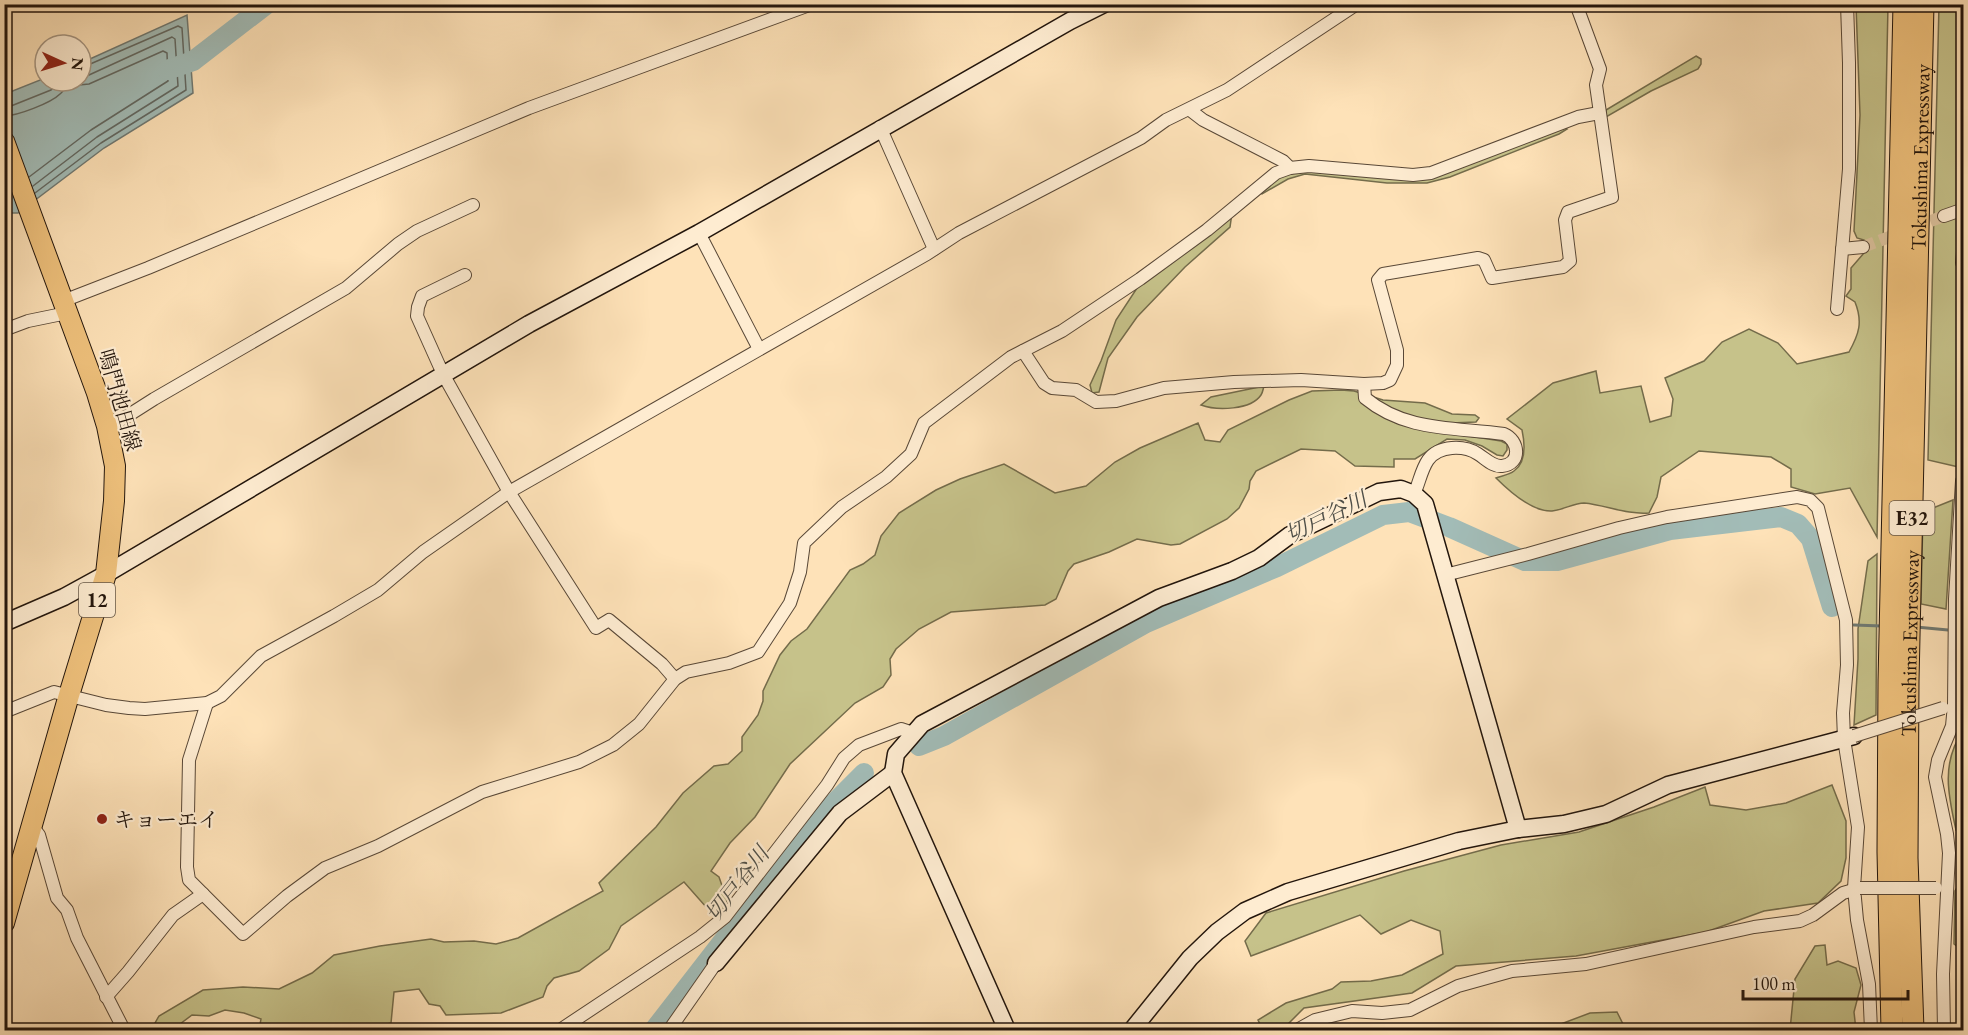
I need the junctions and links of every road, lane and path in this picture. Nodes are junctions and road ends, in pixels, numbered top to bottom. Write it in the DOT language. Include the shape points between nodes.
graph roads {
  1 [pos="812,4"];
  2 [pos="1104,4"];
  3 [pos="1357,4"];
  4 [pos="1576,4"];
  5 [pos="1847,4"];
  6 [pos="1904,4"];
  7 [pos="1923,4"];
  8 [pos="1190,110"];
  9 [pos="1599,113"];
  10 [pos="880,128"];
  11 [pos="4,141"];
  12 [pos="1290,168"];
  13 [pos="473,206"];
  14 [pos="1964,209"];
  15 [pos="1944,216"];
  16 [pos="699,233"];
  17 [pos="1964,242"];
  18 [pos="1863,247"];
  19 [pos="934,249"];
  20 [pos="1842,249"];
  21 [pos="1962,263"];
  22 [pos="465,275"];
  23 [pos="65,307"];
  24 [pos="1837,309"];
  25 [pos="4,330"];
  26 [pos="759,350"];
  27 [pos="1023,351"];
  28 [pos="443,374"];
  29 [pos="1365,384"];
  30 [pos="107,426"];
  31 [pos="1962,481"];
  32 [pos="509,492"];
  33 [pos="1414,494"];
  34 [pos="106,574"];
  35 [pos="1445,575"];
  36 [pos="4,623"];
  37 [pos="675,679"];
  38 [pos="69,695"];
  39 [pos="207,703"];
  40 [pos="1954,706"];
  41 [pos="4,712"];
  42 [pos="913,733"];
  43 [pos="1849,737"];
  44 [pos="893,773"];
  45 [pos="32,826"];
  46 [pos="1518,829"];
  47 [pos="1857,888"];
  48 [pos="1941,888"];
  49 [pos="203,894"];
  50 [pos="4,923"];
  51 [pos="716,963"];
  52 [pos="106,997"];
  53 [pos="124,1030"];
  54 [pos="560,1030"];
  55 [pos="671,1030"];
  56 [pos="1007,1030"];
  57 [pos="1131,1030"];
  58 [pos="1297,1030"];
  59 [pos="1871,1030"];
  60 [pos="1892,1030"];
  61 [pos="1913,1030"];
  62 [pos="1944,1030"];
  1 -- 23 [label="street" via="529,108 148,268"];
  2 -- 10 [label="street"];
  3 -- 8 [label="street"];
  4 -- 9 [label="street" via="1600,69 1596,85"];
  5 -- 20 [label="street" via="1849,169"];
  6 -- 60 [label="highway, Tokushima Expressway / E32" via="1889,693"];
  7 -- 61 [label="highway, Tokushima Expressway / E32" via="1908,682"];
  8 -- 12 [label="street"];
  8 -- 19 [label="street"];
  9 -- 12 [label="street" via="1578,117 1431,173"];
  9 -- 29 [label="street" via="1612,198 1568,212 1564,220 1570,261 1563,267 1492,278 1484,260 1478,258 1383,273 1378,280 1397,350 1397,365 1390,380"];
  10 -- 16 [label="street"];
  10 -- 19 [label="street"];
  11 -- 23 [label="main road, 鳴門池田線 / 12"];
  12 -- 27 [label="street" via="1276,173 1130,286 1062,331"];
  13 -- 30 [label="street" via="417,231 346,288"];
  14 -- 15 [label="street"];
  16 -- 26 [label="street"];
  16 -- 28 [label="street"];
  17 -- 21 [label="street"];
  18 -- 20 [label="street"];
  19 -- 26 [label="street"];
  20 -- 24 [label="street"];
  22 -- 28 [label="street" via="422,296 418,307 417,316"];
  23 -- 25 [label="street"];
  23 -- 30 [label="main road, 鳴門池田線 / 12"];
  26 -- 32 [label="street"];
  27 -- 29 [label="street" via="1044,383 1052,388 1076,390 1096,402 1116,401 1164,388 1234,382 1301,380"];
  27 -- 37 [label="street" via="924,423 911,454 886,477 842,507 804,543 790,603 758,651 729,663 686,672"];
  28 -- 32 [label="street"];
  28 -- 34 [label="street"];
  29 -- 33 [label="street" via="1365,398 1379,410 1406,421 1434,428 1504,434 1515,443 1515,457 1503,466 1467,449 1445,449 1428,459"];
  30 -- 34 [label="main road, 鳴門池田線 / 12" via="115,466"];
  31 -- 40 [label="street"];
  32 -- 37 [label="street" via="596,628 609,620"];
  32 -- 39 [label="street" via="423,552 378,590 261,656 221,696"];
  33 -- 35 [label="street" via="1425,504"];
  33 -- 42 [label="street" via="1401,489 1379,492 1348,506 1290,536 1259,558 1159,598 922,724"];
  34 -- 36 [label="street"];
  34 -- 38 [label="main road, 鳴門池田線 / 12"];
  35 -- 43 [label="street" via="1667,517 1797,497 1810,500 1818,508 1846,620 1843,713"];
  35 -- 46 [label="street"];
  37 -- 49 [label="street" via="639,724 613,745 579,762 482,792 378,846 325,868 243,934"];
  38 -- 39 [label="street" via="106,705 145,709"];
  38 -- 41 [label="street" via="54,692"];
  38 -- 45 [label="main road, 鳴門池田線 / 12"];
  39 -- 49 [label="street" via="189,759 187,867 189,880"];
  40 -- 43 [label="street, bridge"];
  40 -- 48 [label="street" via="1952,726 1935,777 1947,834 1948,853"];
  42 -- 44 [label="street" via="896,754"];
  42 -- 54 [label="street" via="901,729 859,745 844,758 725,917"];
  43 -- 46 [label="street" via="1668,785 1606,814"];
  43 -- 47 [label="street" via="1858,827"];
  44 -- 51 [label="street" via="840,813"];
  44 -- 56 [label="street"];
  45 -- 50 [label="main road, 鳴門池田線 / 12"];
  45 -- 52 [label="street" via="39,835 57,898 67,910"];
  46 -- 57 [label="street" via="1459,841 1288,892 1245,911 1190,958"];
  47 -- 48 [label="street, bridge"];
  47 -- 58 [label="street" via="1843,892 1800,921 1754,927 1586,964 1512,971 1458,986 1410,1010 1352,1011 1315,1020"];
  47 -- 59 [label="street" via="1857,920 1869,984"];
  48 -- 62 [label="street"];
  49 -- 52 [label="street" via="173,915"];
  51 -- 55 [label="street"];
  52 -- 53 [label="street"];
}
